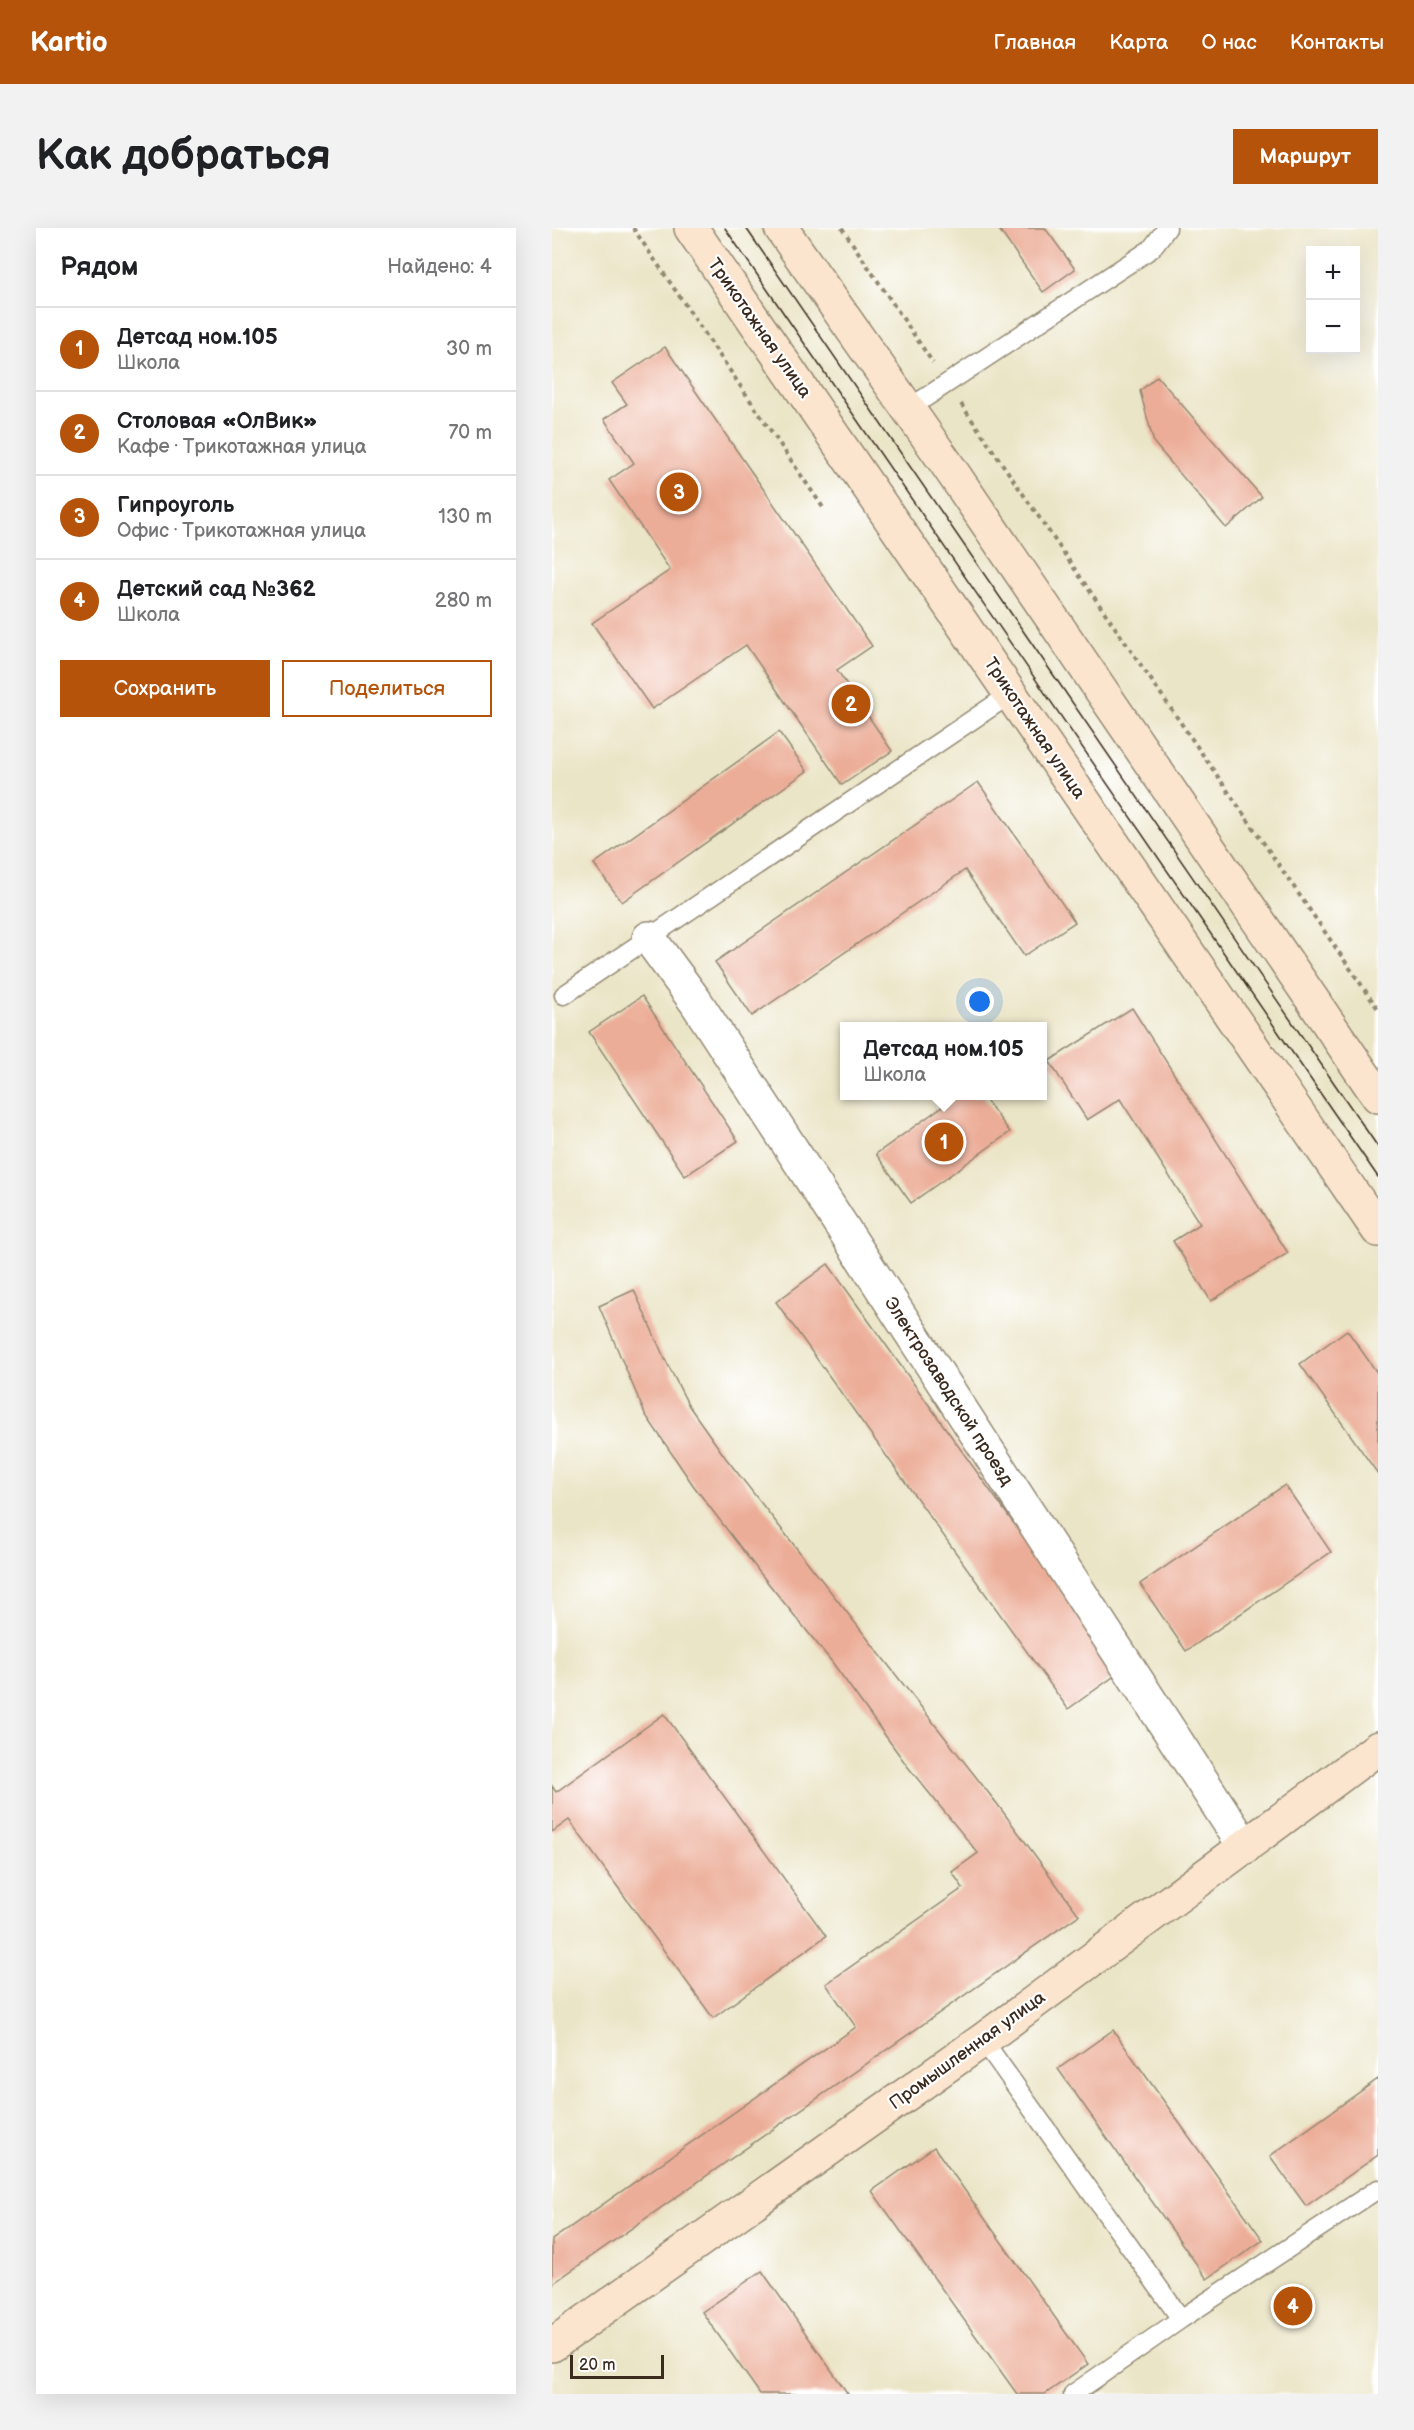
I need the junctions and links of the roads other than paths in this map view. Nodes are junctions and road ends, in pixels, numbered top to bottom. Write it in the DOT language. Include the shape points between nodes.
graph roads {
  1 [pos="691,228"];
  2 [pos="781,228"];
  3 [pos="1167,228"];
  4 [pos="908,409"];
  5 [pos="1012,693"];
  6 [pos="649,938"];
  7 [pos="564,995"];
  8 [pos="1378,1096"];
  9 [pos="1378,1230"];
  10 [pos="1378,1748"];
  11 [pos="1245,1847"];
  12 [pos="983,2040"];
  13 [pos="1378,2189"];
  14 [pos="1181,2319"];
  15 [pos="552,2345"];
  16 [pos="1073,2394"];
  1 -- 5 [label="main road, Трикотажная улица"];
  2 -- 4 [label="main road"];
  3 -- 4 [label="lane" via="1151,249"];
  4 -- 8 [label="main road"];
  5 -- 6 [label="lane"];
  5 -- 9 [label="main road, Трикотажная улица"];
  6 -- 7 [label="lane"];
  6 -- 11 [label="street, Электрозаводской проезд" via="703,1012"];
  10 -- 11 [label="main road, Промышленная улица"];
  11 -- 12 [label="main road, Промышленная улица"];
  12 -- 14 [label="lane"];
  12 -- 15 [label="main road, Промышленная улица"];
  13 -- 14 [label="lane"];
  14 -- 16 [label="lane"];
}
